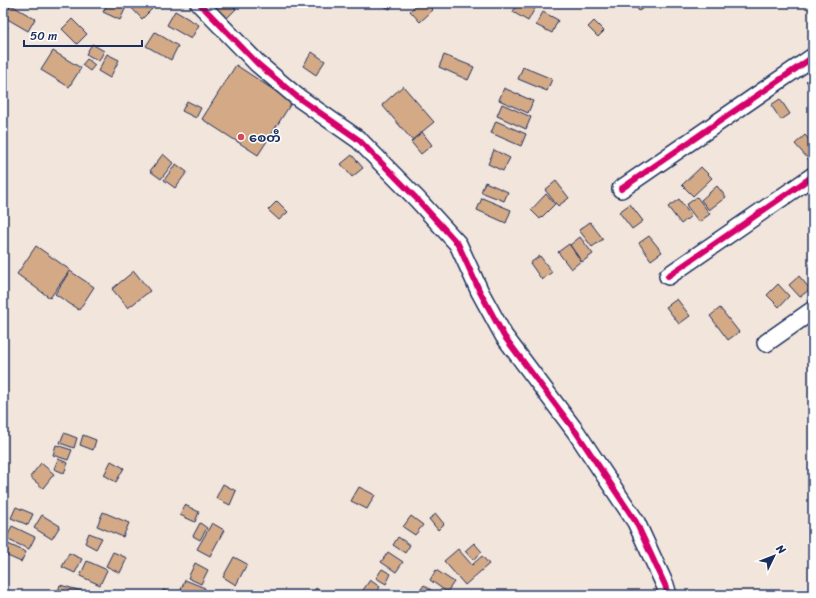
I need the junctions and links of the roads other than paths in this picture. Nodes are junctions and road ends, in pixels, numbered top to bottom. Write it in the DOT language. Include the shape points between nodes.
graph roads {
  1 [pos="199,3"];
  2 [pos="813,57"];
  3 [pos="813,176"];
  4 [pos="621,189"];
  5 [pos="668,276"];
  6 [pos="813,310"];
  7 [pos="766,343"];
  8 [pos="668,595"];
  1 -- 8 [label="street" via="258,64 296,96 359,140 458,244 504,336 576,432 636,522"];
  2 -- 4 [label="street"];
  3 -- 5 [label="street"];
  6 -- 7 [label="street"];
}
